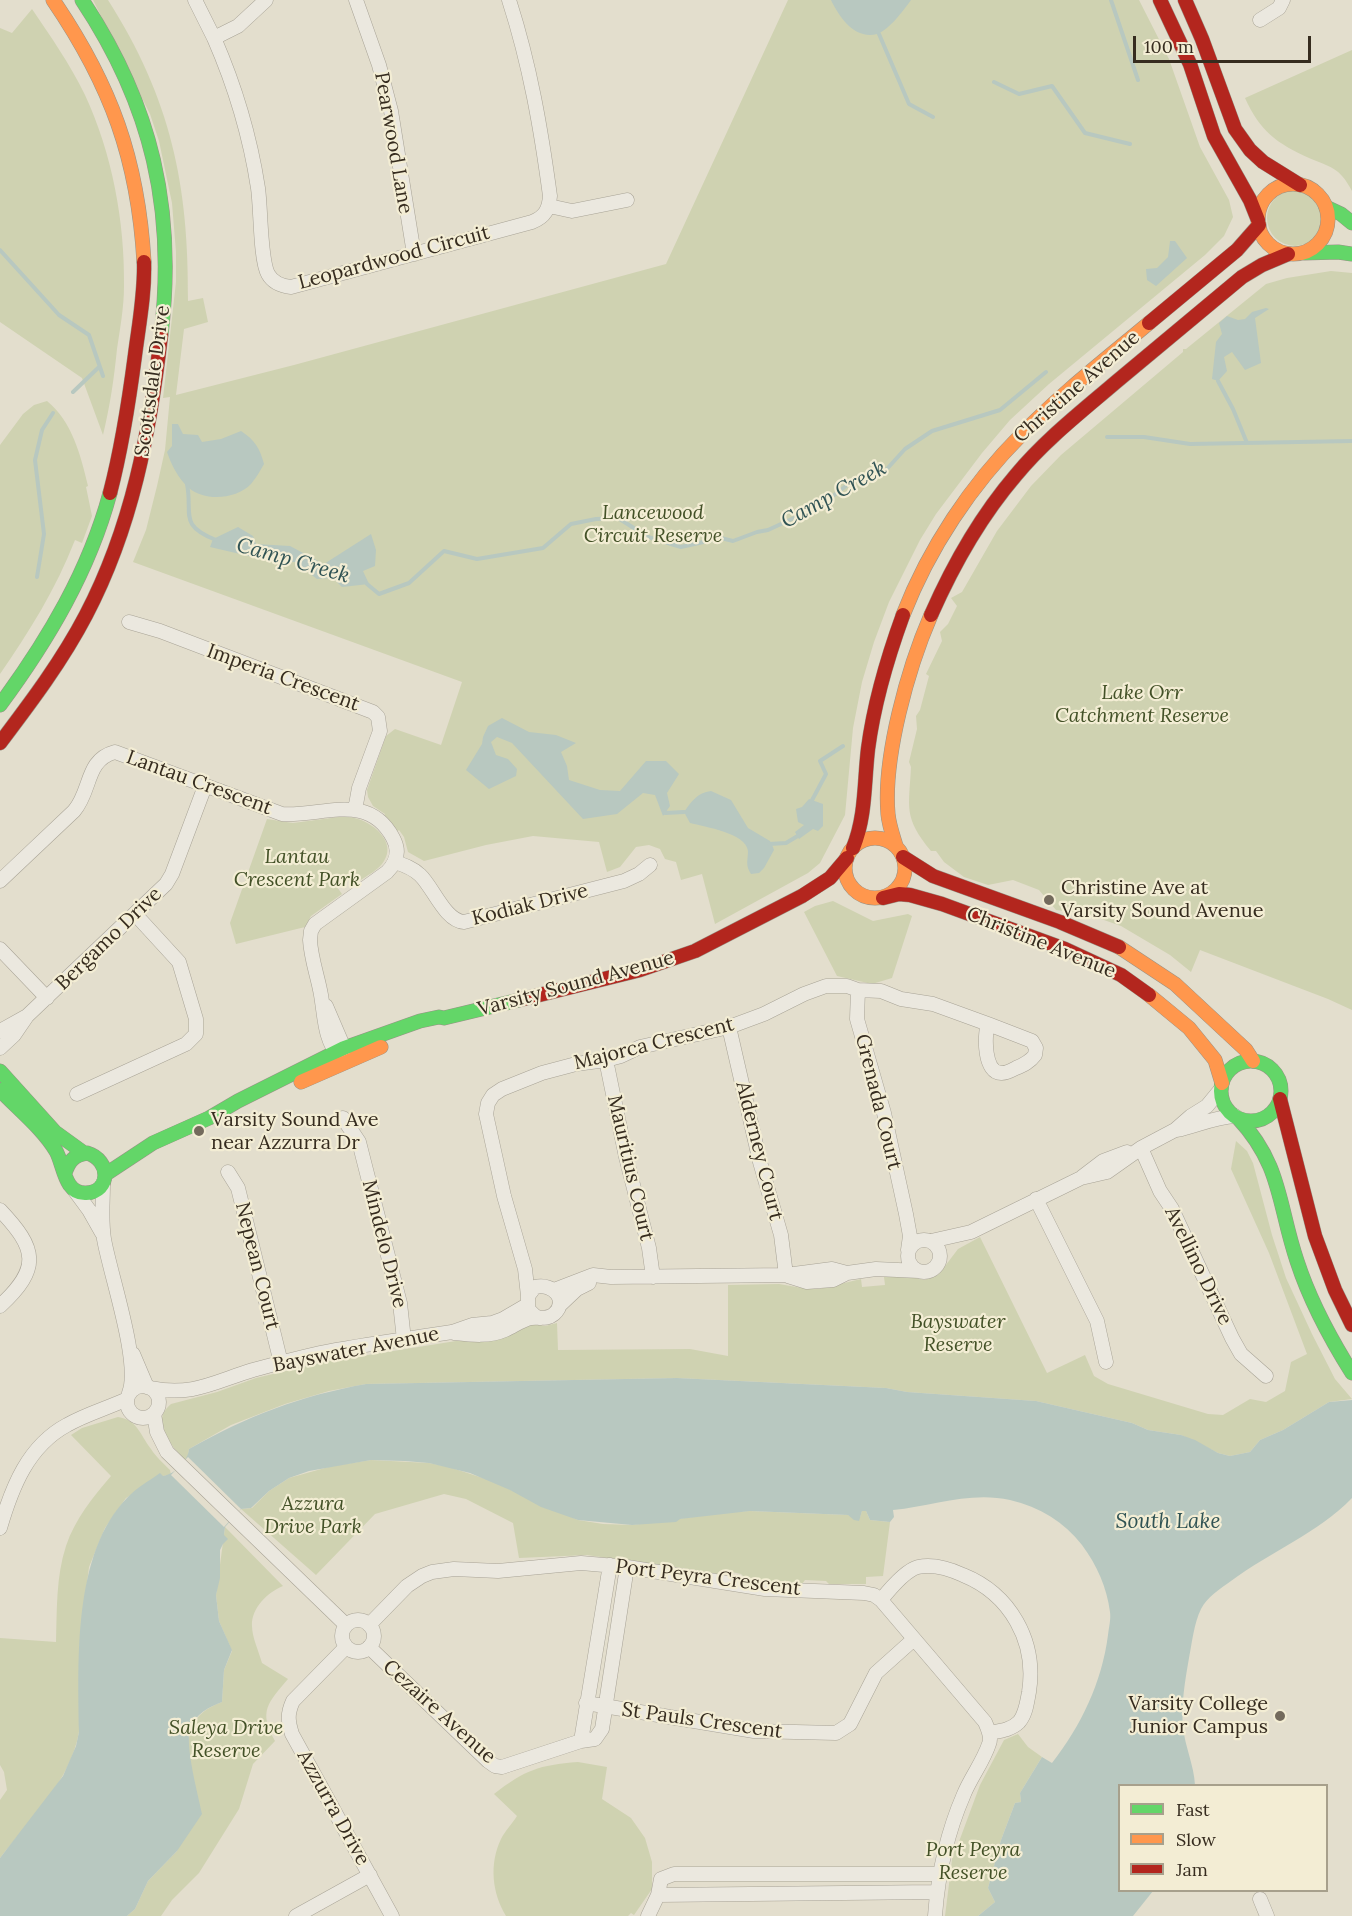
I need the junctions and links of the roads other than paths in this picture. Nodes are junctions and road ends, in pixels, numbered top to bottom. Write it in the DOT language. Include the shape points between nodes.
graph roads {
  1 [pos="53,0"];
  2 [pos="82,0"];
  3 [pos="195,0"];
  4 [pos="266,0"];
  5 [pos="356,0"];
  6 [pos="509,0"];
  7 [pos="1161,0"];
  8 [pos="1185,0"];
  9 [pos="1283,0"];
  10 [pos="1260,20"];
  11 [pos="214,38"];
  12 [pos="1300,184"];
  13 [pos="627,200"];
  14 [pos="549,206"];
  15 [pos="1326,207"];
  16 [pos="1258,223"];
  17 [pos="1352,223"];
  18 [pos="1304,253"];
  19 [pos="414,254"];
  20 [pos="1288,254"];
  21 [pos="1352,254"];
  22 [pos="129,622"];
  23 [pos="0,705"];
  24 [pos="0,743"];
  25 [pos="205,786"];
  26 [pos="355,810"];
  27 [pos="900,851"];
  28 [pos="850,853"];
  29 [pos="395,862"];
  30 [pos="650,865"];
  31 [pos="0,881"];
  32 [pos="855,891"];
  33 [pos="802,896"];
  34 [pos="883,898"];
  35 [pos="135,914"];
  36 [pos="0,949"];
  37 [pos="858,990"];
  38 [pos="47,998"];
  39 [pos="27,1016"];
  40 [pos="988,1024"];
  41 [pos="729,1027"];
  42 [pos="0,1032"];
  43 [pos="0,1048"];
  44 [pos="341,1055"];
  45 [pos="606,1060"];
  46 [pos="1253,1061"];
  47 [pos="0,1071"];
  48 [pos="1222,1086"];
  49 [pos="0,1090"];
  50 [pos="77,1094"];
  51 [pos="1280,1099"];
  52 [pos="1236,1117"];
  53 [pos="343,1118"];
  54 [pos="1174,1130"];
  55 [pos="153,1143"];
  56 [pos="1141,1148"];
  57 [pos="88,1154"];
  58 [pos="228,1172"];
  59 [pos="65,1173"];
  60 [pos="104,1179"];
  61 [pos="75,1191"];
  62 [pos="1036,1199"];
  63 [pos="0,1210"];
  64 [pos="906,1214"];
  65 [pos="971,1232"];
  66 [pos="104,1238"];
  67 [pos="930,1241"];
  68 [pos="908,1253"];
  69 [pos="939,1262"];
  70 [pos="525,1269"];
  71 [pos="876,1269"];
  72 [pos="919,1271"];
  73 [pos="786,1275"];
  74 [pos="653,1276"];
  75 [pos="611,1277"];
  76 [pos="548,1288"];
  77 [pos="527,1300"];
  78 [pos="0,1306"];
  79 [pos="559,1306"];
  80 [pos="540,1318"];
  81 [pos="1352,1325"];
  82 [pos="452,1332"];
  83 [pos="404,1340"];
  84 [pos="129,1344"];
  85 [pos="1106,1362"];
  86 [pos="281,1363"];
  87 [pos="1352,1373"];
  88 [pos="1266,1376"];
  89 [pos="149,1387"];
  90 [pos="192,1390"];
  91 [pos="128,1396"];
  92 [pos="156,1410"];
  93 [pos="90,1415"];
  94 [pos="135,1416"];
  95 [pos="167,1452"];
  96 [pos="0,1528"];
  97 [pos="610,1565"];
  98 [pos="627,1567"];
  99 [pos="881,1600"];
  100 [pos="346,1625"];
  101 [pos="369,1625"];
  102 [pos="914,1639"];
  103 [pos="346,1647"];
  104 [pos="369,1647"];
  105 [pos="586,1703"];
  106 [pos="605,1707"];
  107 [pos="989,1733"];
  108 [pos="581,1741"];
  109 [pos="781,1874"];
  110 [pos="939,1874"];
  111 [pos="370,1875"];
  112 [pos="780,1893"];
  113 [pos="936,1893"];
  114 [pos="658,1894"];
  115 [pos="1260,1899"];
  116 [pos="296,1916"];
  117 [pos="393,1916"];
  118 [pos="648,1916"];
  119 [pos="935,1916"];
  120 [pos="1267,1916"];
  1 -- 23 [label="main road, Scottsdale Drive" via="96,68 128,153 142,236 142,305 123,439 91,550 51,630"];
  2 -- 24 [label="main road, Scottsdale Drive" via="118,61 153,158 166,249 162,323 142,467 115,551 65,652"];
  3 -- 11 [label="street, Leopardwood Circuit"];
  4 -- 11 [label="street" via="238,26"];
  5 -- 19 [label="street, Pearwood Lane" via="391,111"];
  6 -- 14 [label="street" via="530,69 540,120"];
  7 -- 16 [label="main road" via="1190,64 1214,136"];
  8 -- 12 [label="main road" via="1235,129 1263,162"];
  9 -- 10 [label="street" via="1279,8"];
  11 -- 19 [label="street, Leopardwood Circuit" via="239,103 258,189 266,267 274,282 291,286"];
  12 -- 15 [label="main road" via="1311,189"];
  12 -- 16 [label="main road" via="1280,186 1271,192 1264,200"];
  13 -- 14 [label="street" via="573,212"];
  14 -- 19 [label="street, Leopardwood Circuit" via="540,219 532,222"];
  15 -- 17 [label="main road"];
  15 -- 18 [label="main road" via="1327,230 1322,240"];
  16 -- 20 [label="main road" via="1269,244"];
  16 -- 28 [label="main road, Christine Avenue" via="1236,250 1043,413 986,474 953,520 906,606 887,661 870,742 861,829"];
  18 -- 20 [label="main road"];
  18 -- 21 [label="main road"];
  20 -- 27 [label="main road, Christine Avenue" via="1242,277 1078,414 1039,450 988,510 939,593 907,683 888,793 888,818"];
  22 -- 26 [label="street, Imperia Crescent" via="373,712 380,731 358,788"];
  25 -- 26 [label="street, Lantau Crescent" via="282,814"];
  25 -- 31 [label="street, Lantau Crescent" via="123,754 103,756 79,805"];
  25 -- 35 [label="street, Bergamo Drive" via="172,874"];
  26 -- 29 [label="street" via="371,815 392,836 397,848"];
  27 -- 28 [label="main road" via="877,838 860,842"];
  27 -- 34 [label="main road" via="906,867 904,877 900,886"];
  27 -- 46 [label="main road, Christine Avenue" via="933,876 1119,947 1175,984"];
  28 -- 32 [label="main road" via="846,876"];
  28 -- 33 [label="main road, Varsity Sound Avenue" via="830,878"];
  29 -- 30 [label="street, Kodiak Drive" via="419,873 447,912 464,922 624,881"];
  29 -- 44 [label="street" via="378,879 323,917 311,931 310,947 325,1024"];
  32 -- 33 [label="main road, Varsity Sound Avenue" via="833,885"];
  32 -- 34 [label="main road" via="873,899"];
  33 -- 44 [label="main road, Varsity Sound Avenue" via="669,961 444,1018 440,1024"];
  34 -- 48 [label="main road, Christine Avenue" via="910,895 942,904 1065,949 1121,975 1189,1028 1215,1060"];
  35 -- 38 [label="street, Bergamo Drive"];
  35 -- 50 [label="street" via="179,962 196,1019 196,1034 186,1044"];
  36 -- 38 [label="street"];
  37 -- 40 [label="street, Majorca Crescent" via="881,991 933,1004"];
  37 -- 41 [label="street, Majorca Crescent" via="826,986"];
  37 -- 64 [label="street, Grenada Court" via="857,1019 884,1113"];
  38 -- 39 [label="street, Bergamo Drive"];
  39 -- 42 [label="street, Bergamo Drive"];
  39 -- 43 [label="street, Bergamo Drive"];
  41 -- 45 [label="street, Majorca Crescent" via="640,1047"];
  41 -- 73 [label="street, Alderney Court" via="781,1235"];
  44 -- 55 [label="main road, Varsity Sound Avenue" via="239,1108"];
  45 -- 70 [label="street, Majorca Crescent" via="542,1073 502,1089 488,1103 488,1126"];
  45 -- 74 [label="street, Mauritius Court" via="650,1248"];
  46 -- 48 [label="main road" via="1234,1066"];
  46 -- 51 [label="main road, Christine Avenue" via="1267,1066 1277,1076"];
  47 -- 57 [label="main road" via="55,1132"];
  48 -- 52 [label="main road, Christine Avenue" via="1224,1104"];
  48 -- 54 [label="street, Bayswater Avenue" via="1208,1106"];
  49 -- 59 [label="main road" via="57,1153"];
  51 -- 52 [label="main road" via="1263,1118 1255,1121"];
  51 -- 81 [label="main road, Christine Avenue" via="1316,1241"];
  52 -- 54 [label="street, Bayswater Avenue"];
  52 -- 87 [label="main road, Christine Avenue" via="1268,1157 1302,1273"];
  53 -- 83 [label="street, Mindelo Drive" via="359,1142 400,1303"];
  54 -- 56 [label="street, Bayswater Avenue"];
  55 -- 57 [label="main road, Varsity Sound Avenue" via="114,1153"];
  55 -- 60 [label="main road, Varsity Sound Avenue"];
  56 -- 62 [label="street, Bayswater Avenue" via="1102,1161 1081,1178"];
  56 -- 88 [label="street, Avellino Drive" via="1232,1338 1241,1353"];
  57 -- 59 [label="main road" via="73,1158"];
  57 -- 60 [label="main road" via="102,1162"];
  58 -- 86 [label="street, Nepean Court" via="238,1188"];
  59 -- 61 [label="main road"];
  60 -- 61 [label="main road" via="99,1188 87,1193"];
  60 -- 66 [label="street"];
  61 -- 66 [label="street"];
  62 -- 65 [label="street, Bayswater Avenue"];
  62 -- 85 [label="street" via="1097,1321"];
  63 -- 78 [label="street" via="25,1240 29,1263 22,1283"];
  64 -- 67 [label="street, Grenada Court" via="917,1231"];
  64 -- 68 [label="street, Grenada Court"];
  65 -- 67 [label="street, Bayswater Avenue"];
  65 -- 69 [label="street, Bayswater Avenue"];
  66 -- 84 [label="street"];
  67 -- 68 [label="street, Bayswater Avenue" via="919,1240"];
  67 -- 69 [label="street" via="938,1248"];
  68 -- 71 [label="street, Bayswater Avenue"];
  68 -- 72 [label="street" via="910,1265"];
  69 -- 72 [label="street, Bayswater Avenue" via="933,1269"];
  70 -- 76 [label="street, Majorca Crescent"];
  70 -- 77 [label="street, Majorca Crescent"];
  71 -- 72 [label="street, Bayswater Avenue"];
  71 -- 73 [label="street, Bayswater Avenue"];
  73 -- 74 [label="street, Bayswater Avenue"];
  74 -- 75 [label="street, Bayswater Avenue"];
  75 -- 76 [label="street, Bayswater Avenue" via="593,1275"];
  75 -- 79 [label="street, Bayswater Avenue" via="577,1289"];
  76 -- 77 [label="street, Bayswater Avenue" via="535,1287"];
  76 -- 79 [label="street" via="558,1294"];
  77 -- 80 [label="street" via="531,1313"];
  77 -- 82 [label="street, Bayswater Avenue" via="503,1319"];
  79 -- 80 [label="street, Bayswater Avenue" via="554,1315"];
  80 -- 82 [label="street, Bayswater Avenue" via="530,1318 495,1334"];
  82 -- 83 [label="street, Bayswater Avenue"];
  83 -- 86 [label="street, Bayswater Avenue"];
  84 -- 89 [label="street"];
  84 -- 91 [label="street" via="132,1383"];
  86 -- 90 [label="street, Bayswater Avenue"];
  89 -- 90 [label="street, Bayswater Avenue"];
  89 -- 91 [label="street" via="137,1387"];
  89 -- 92 [label="street" via="159,1398"];
  90 -- 92 [label="street, Bayswater Avenue"];
  91 -- 93 [label="street"];
  91 -- 94 [label="street" via="128,1408"];
  92 -- 94 [label="street" via="146,1418"];
  92 -- 95 [label="street" via="157,1432"];
  93 -- 94 [label="street"];
  93 -- 96 [label="street" via="61,1429 26,1462"];
  94 -- 95 [label="street" via="157,1447"];
  95 -- 100 [label="street"];
  97 -- 98 [label="street, Port Peyra Crescent"];
  97 -- 101 [label="street, Port Peyra Crescent" via="581,1563 432,1572 407,1586"];
  97 -- 105 [label="street"];
  98 -- 99 [label="street, Port Peyra Crescent" via="765,1589 864,1593"];
  98 -- 106 [label="street"];
  99 -- 102 [label="street"];
  99 -- 107 [label="street" via="910,1570 927,1566 970,1578 1000,1599 1016,1619 1024,1638 1031,1667 1030,1688 1019,1722 1006,1730"];
  100 -- 101 [label="street" via="356,1620"];
  100 -- 103 [label="street" via="342,1636"];
  101 -- 104 [label="street" via="373,1636"];
  102 -- 106 [label="street, St Pauls Crescent" via="876,1673 850,1725 836,1732 754,1731"];
  102 -- 107 [label="street" via="985,1722"];
  103 -- 104 [label="street" via="357,1652"];
  103 -- 111 [label="street, Azzurra Drive" via="293,1701 288,1723"];
  104 -- 108 [label="street, Cezaire Avenue" via="495,1766 511,1765"];
  105 -- 106 [label="street, St Pauls Crescent"];
  105 -- 108 [label="street"];
  106 -- 108 [label="street" via="600,1735 595,1740"];
  107 -- 110 [label="street" via="989,1744 955,1815"];
  109 -- 110 [label="street"];
  109 -- 112 [label="street"];
  109 -- 114 [label="street" via="674,1874 661,1879"];
  110 -- 113 [label="street"];
  111 -- 116 [label="street"];
  111 -- 117 [label="street, Azzurra Drive"];
  112 -- 113 [label="street"];
  112 -- 114 [label="street"];
  113 -- 119 [label="street"];
  114 -- 118 [label="street"];
  115 -- 120 [label="street"];
}
